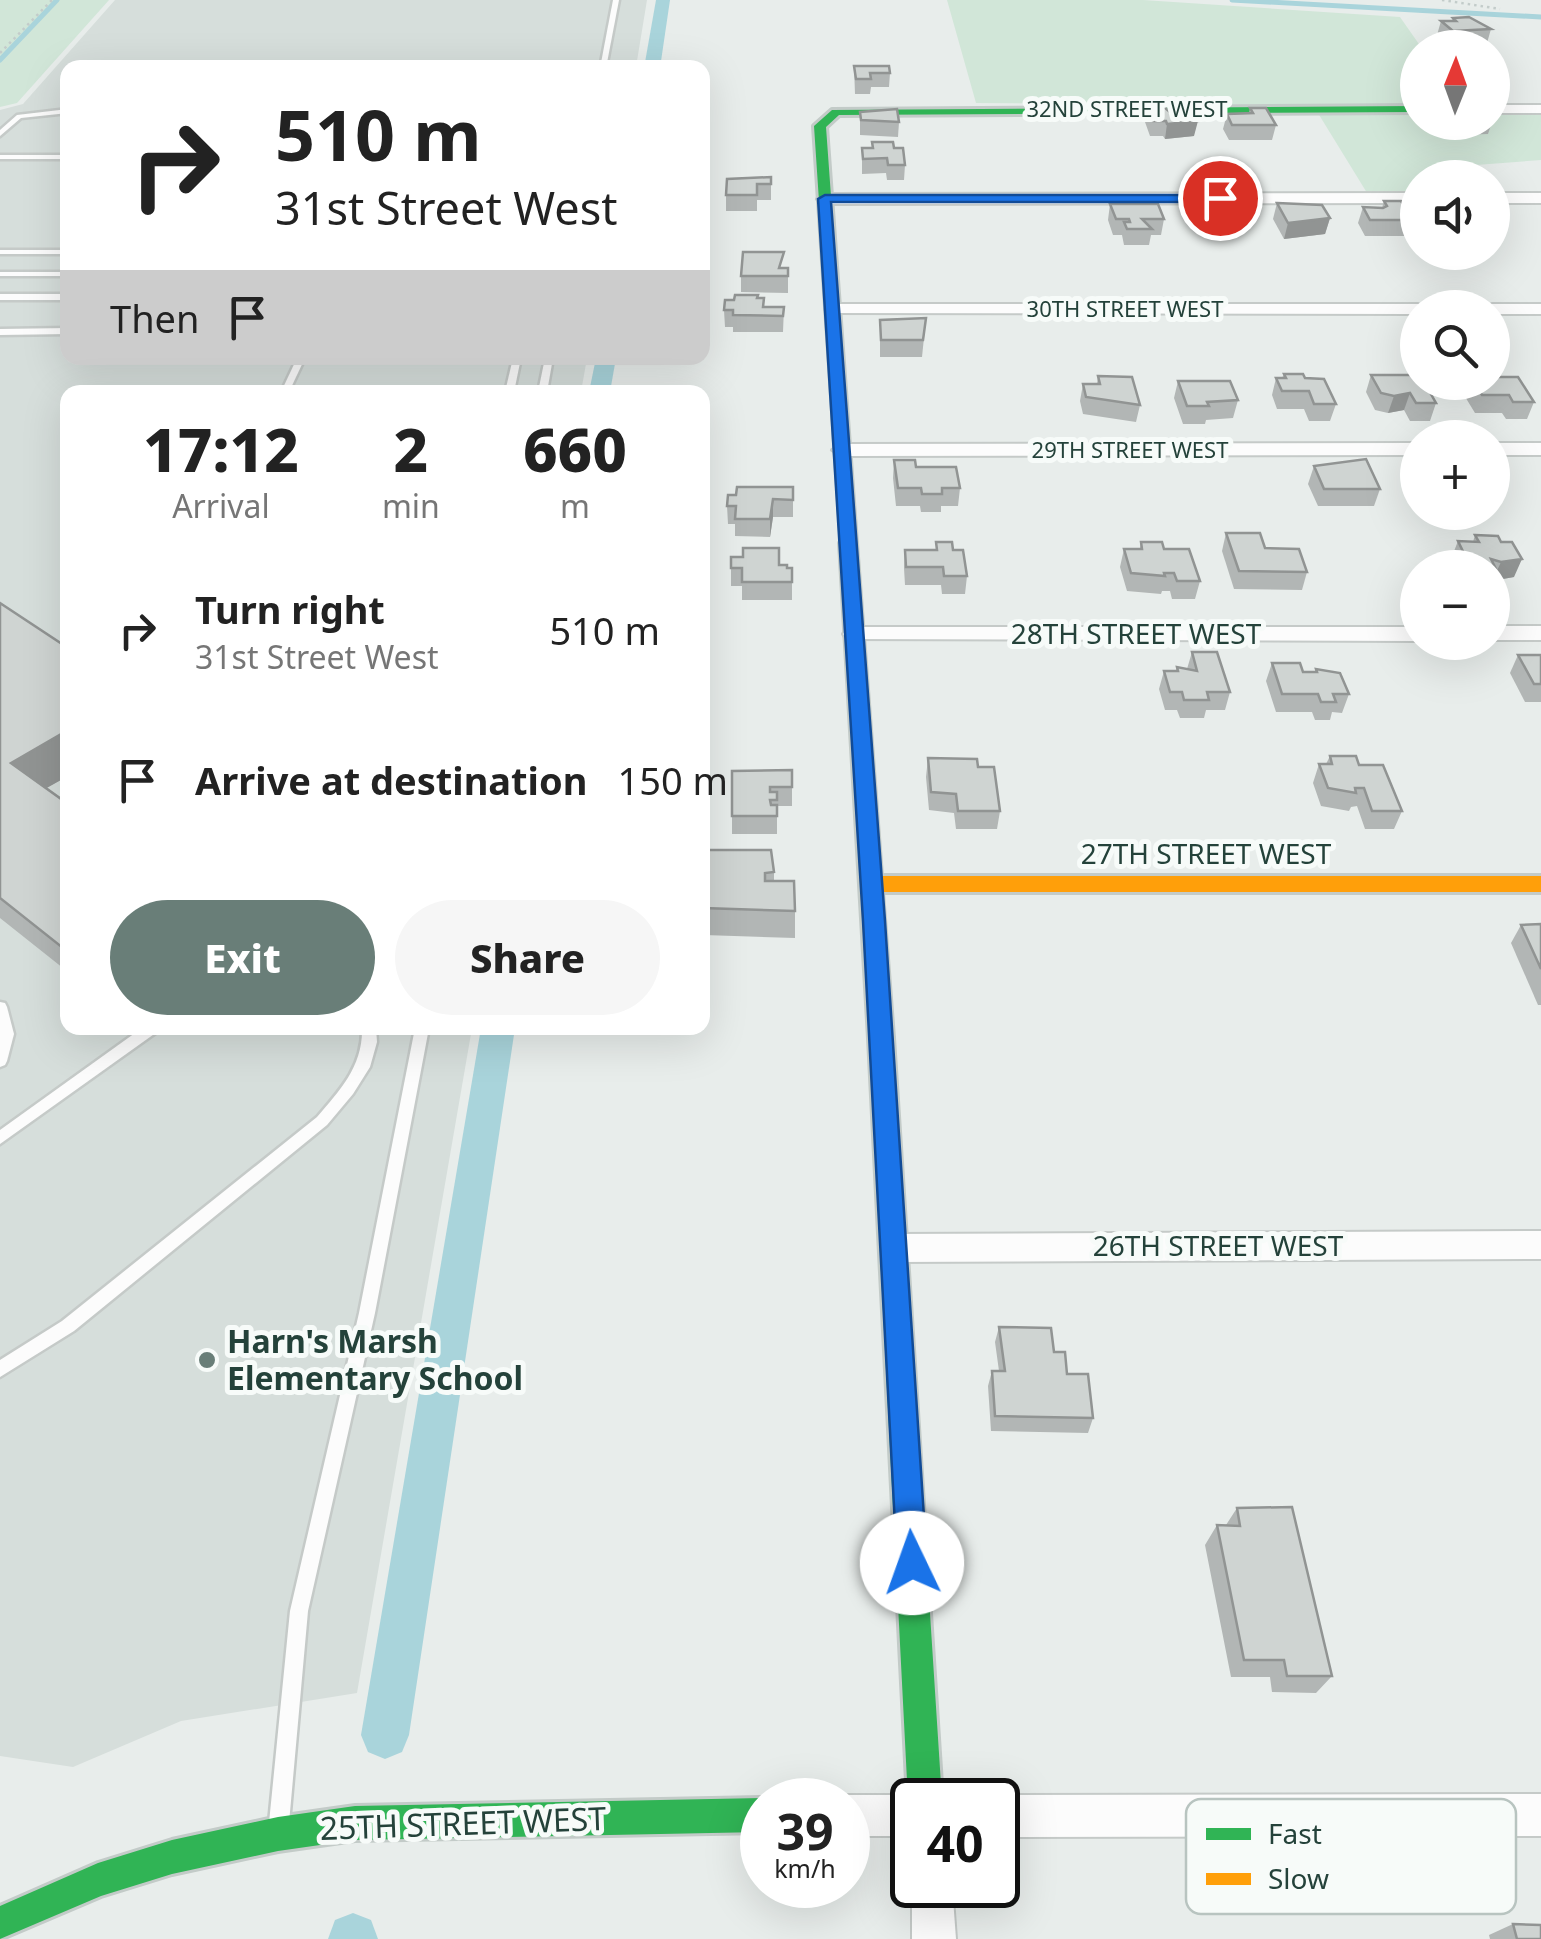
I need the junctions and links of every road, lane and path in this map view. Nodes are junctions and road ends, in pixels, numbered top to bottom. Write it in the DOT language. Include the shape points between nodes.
graph roads {
  1 [pos="52,0"];
  2 [pos="616,0"];
  3 [pos="1442,0"];
  4 [pos="1500,10"];
  5 [pos="0,53"];
  6 [pos="605,60"];
  7 [pos="1400,109"];
  8 [pos="1510,109"];
  9 [pos="1541,109"];
  10 [pos="60,112"];
  11 [pos="0,134"];
  12 [pos="60,157"];
  13 [pos="0,158"];
  14 [pos="1400,198"];
  15 [pos="1510,198"];
  16 [pos="1541,198"];
  17 [pos="825,199"];
  18 [pos="0,252"];
  19 [pos="60,252"];
  20 [pos="0,274"];
  21 [pos="60,274"];
  22 [pos="0,297"];
  23 [pos="60,298"];
  24 [pos="833,309"];
  25 [pos="1400,309"];
  26 [pos="1510,309"];
  27 [pos="1541,309"];
  28 [pos="60,331"];
  29 [pos="0,332"];
  30 [pos="1510,449"];
  31 [pos="1541,449"];
  32 [pos="842,450"];
  33 [pos="1400,450"];
  34 [pos="854,634"];
  35 [pos="1400,634"];
  36 [pos="1510,634"];
  37 [pos="1541,634"];
  38 [pos="872,884"];
  39 [pos="1541,884"];
  40 [pos="0,1007"];
  41 [pos="142,1035"];
  42 [pos="370,1035"];
  43 [pos="421,1035"];
  44 [pos="0,1061"];
  45 [pos="0,1138"];
  46 [pos="1541,1245"];
  47 [pos="895,1248"];
  48 [pos="0,1369"];
  49 [pos="924,1778"];
  50 [pos="740,1815"];
  51 [pos="1516,1815"];
  52 [pos="1541,1815"];
  53 [pos="1020,1816"];
  54 [pos="1186,1816"];
  55 [pos="278,1834"];
  56 [pos="932,1908"];
  57 [pos="0,1924"];
  58 [pos="934,1939"];
  1 -- 5 [label="path"];
  2 -- 6 [label="lane"];
  3 -- 4 [label="path"];
  7 -- 17 [label="street, 32ND STREET WEST" via="836,112 820,126"];
  8 -- 9 [label="street"];
  10 -- 11 [label="lane" via="19,116"];
  12 -- 13 [label="lane"];
  14 -- 17 [label="street"];
  15 -- 16 [label="street"];
  17 -- 24 [label="street"];
  18 -- 19 [label="lane"];
  20 -- 21 [label="lane"];
  22 -- 23 [label="lane"];
  24 -- 25 [label="street, 30TH STREET WEST"];
  24 -- 32 [label="street"];
  26 -- 27 [label="street"];
  28 -- 29 [label="lane"];
  30 -- 31 [label="street"];
  32 -- 33 [label="street, 29TH STREET WEST"];
  32 -- 34 [label="street"];
  34 -- 35 [label="street, 28TH STREET WEST"];
  34 -- 38 [label="street"];
  36 -- 37 [label="street"];
  38 -- 39 [label="street, 27TH STREET WEST"];
  38 -- 47 [label="street"];
  40 -- 44 [label="lane" via="8,1042"];
  41 -- 45 [label="lane"];
  42 -- 48 [label="lane" via="353,1086 322,1121 68,1326"];
  43 -- 55 [label="lane" via="299,1611"];
  46 -- 47 [label="street, 26TH STREET WEST"];
  47 -- 49 [label="street"];
  50 -- 55 [label="street, 25TH STREET WEST" via="355,1823"];
  51 -- 52 [label="street"];
  53 -- 54 [label="street"];
  55 -- 57 [label="street, 25TH STREET WEST" via="116,1874"];
  56 -- 58 [label="street"];
}
